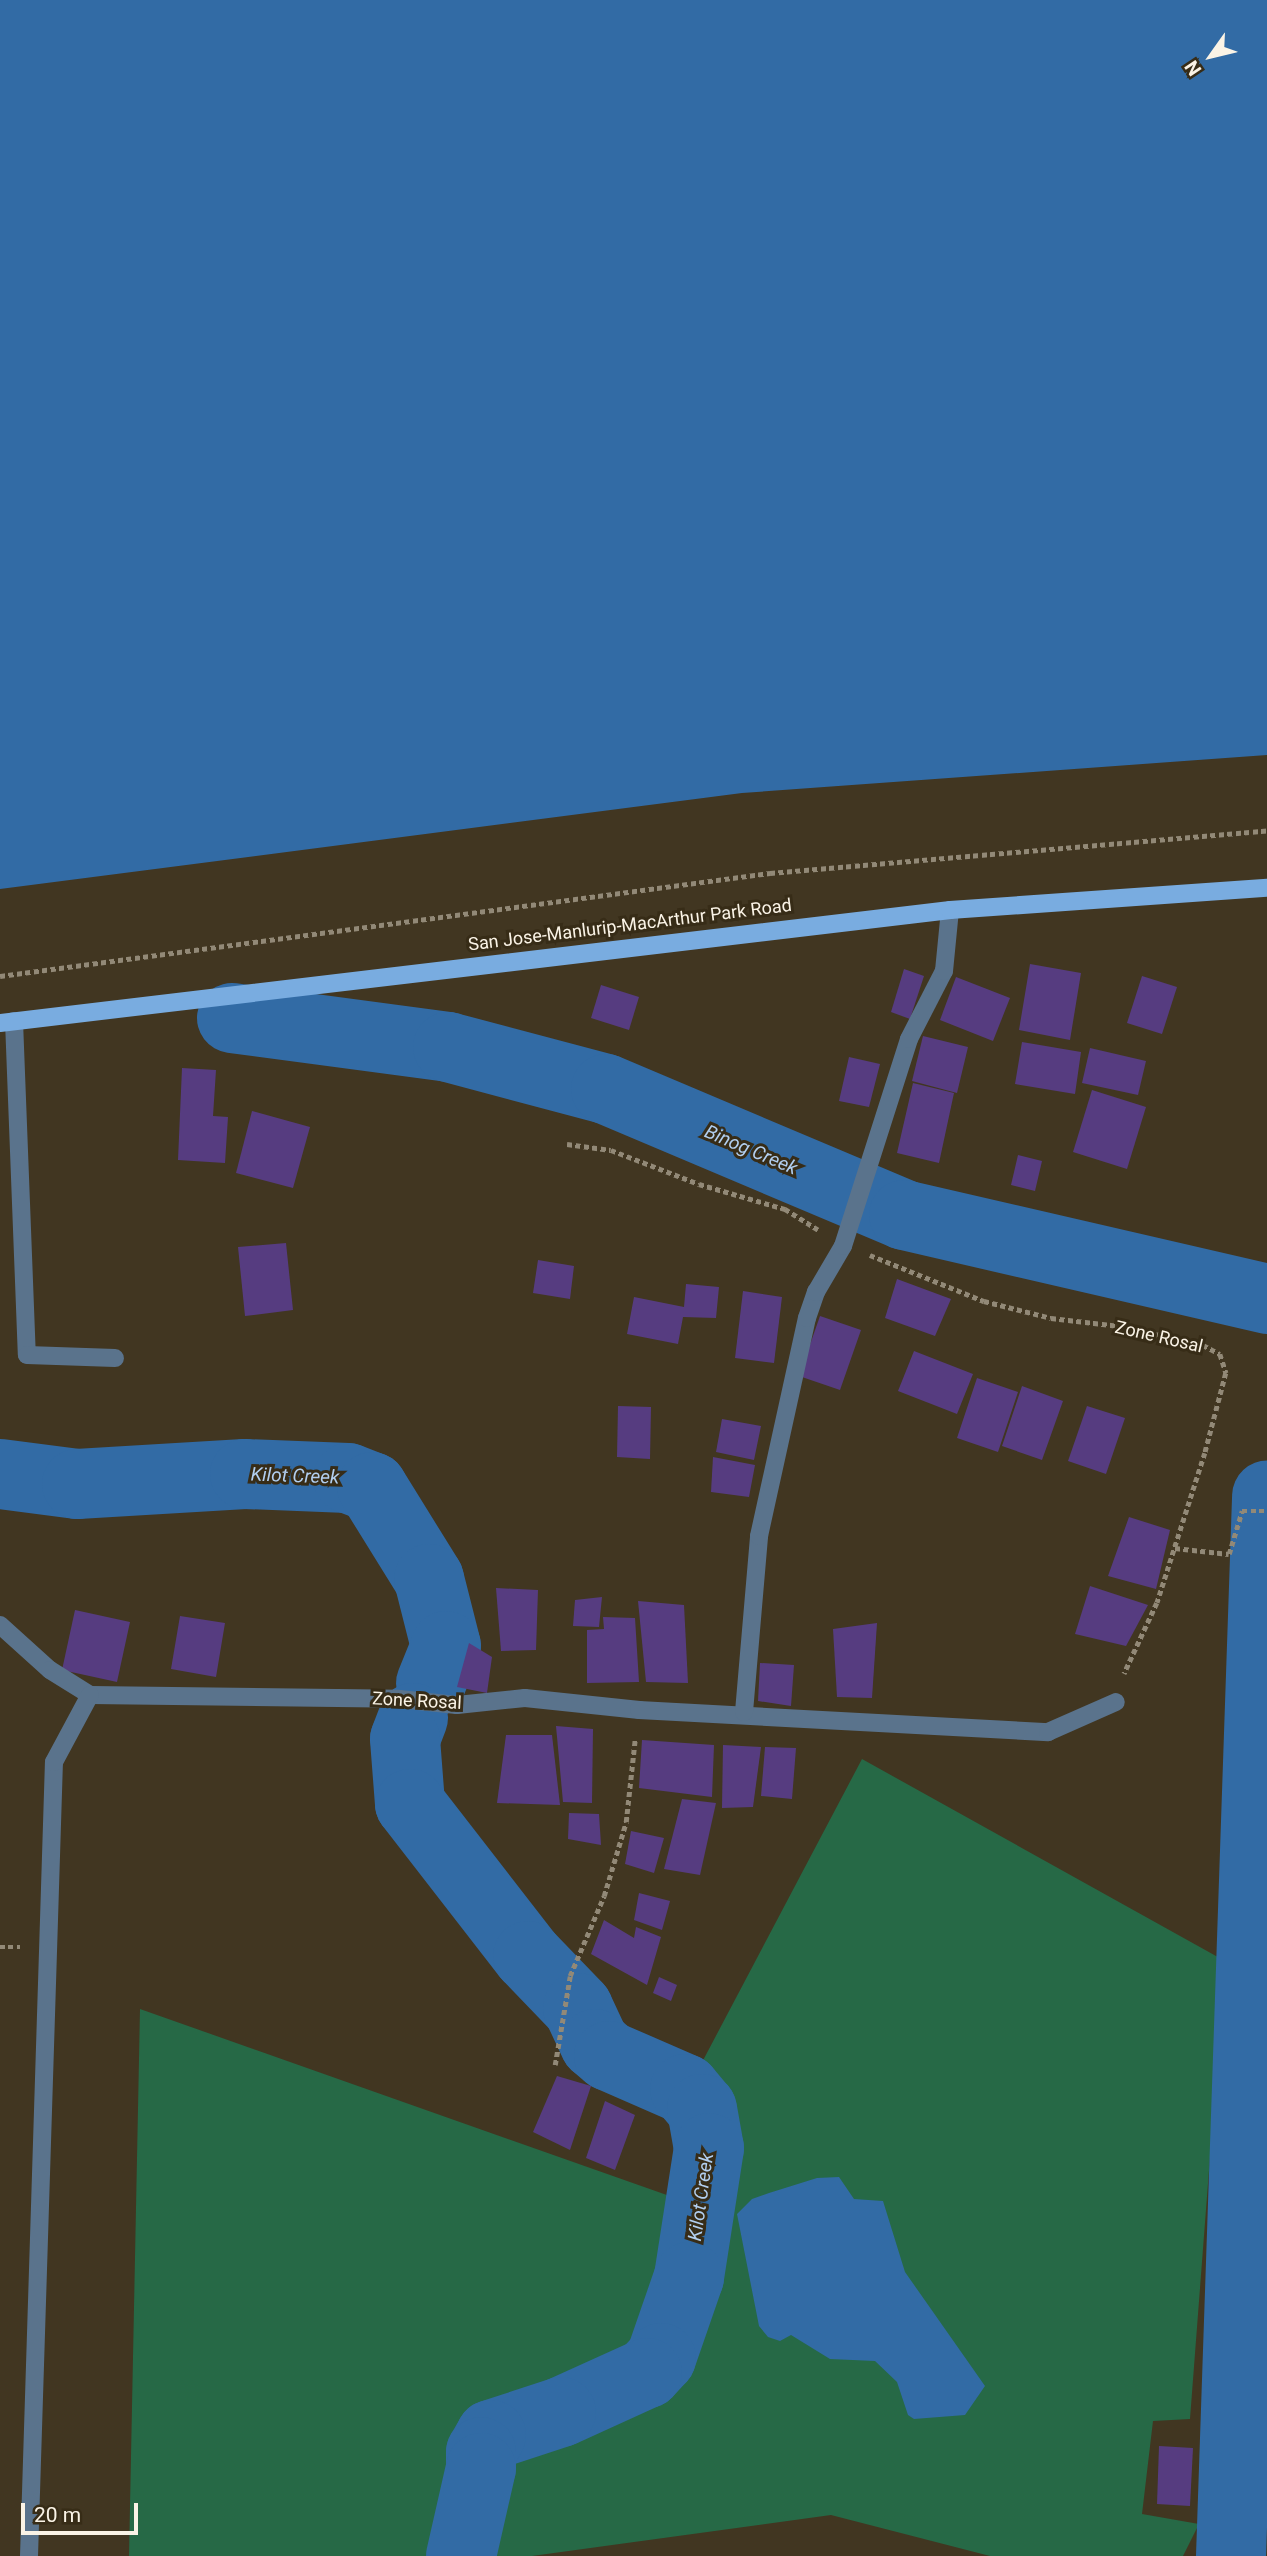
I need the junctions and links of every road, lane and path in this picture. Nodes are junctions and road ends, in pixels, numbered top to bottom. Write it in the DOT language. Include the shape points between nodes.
graph roads {
  1 [pos="1267,830"];
  2 [pos="1267,888"];
  3 [pos="950,910"];
  4 [pos="0,976"];
  5 [pos="7,1022"];
  6 [pos="567,1144"];
  7 [pos="843,1246"];
  8 [pos="115,1358"];
  9 [pos="1267,1511"];
  10 [pos="1175,1548"];
  11 [pos="0,1625"];
  12 [pos="90,1695"];
  13 [pos="1116,1702"];
  14 [pos="639,1710"];
  15 [pos="744,1712"];
  16 [pos="555,2065"];
  17 [pos="29,2556"];
  1 -- 4 [label="path" via="770,873"];
  2 -- 3 [label="main road, San Jose-Manlurip-MacArthur Park Road"];
  3 -- 5 [label="main road, San Jose-Manlurip-MacArthur Park Road"];
  3 -- 7 [label="street" via="944,971 904,1050"];
  5 -- 8 [label="street" via="27,1355"];
  6 -- 7 [label="path, Zone Rosal" via="611,1150 699,1184 785,1209"];
  7 -- 10 [label="path, Zone Rosal" via="984,1301 1051,1318 1120,1326 1192,1342 1220,1354 1226,1373"];
  7 -- 15 [label="street" via="816,1292 807,1318 759,1535"];
  9 -- 10 [label="path" via="1242,1511 1229,1554"];
  10 -- 13 [label="path, Zone Rosal"];
  11 -- 12 [label="street" via="50,1670"];
  12 -- 14 [label="street, Zone Rosal" via="399,1699 457,1705 525,1698"];
  12 -- 17 [label="street" via="54,1762"];
  13 -- 15 [label="street, Zone Rosal" via="1048,1732"];
  14 -- 15 [label="street, Zone Rosal"];
  14 -- 16 [label="path" via="626,1822 604,1896 570,1976"];
}
